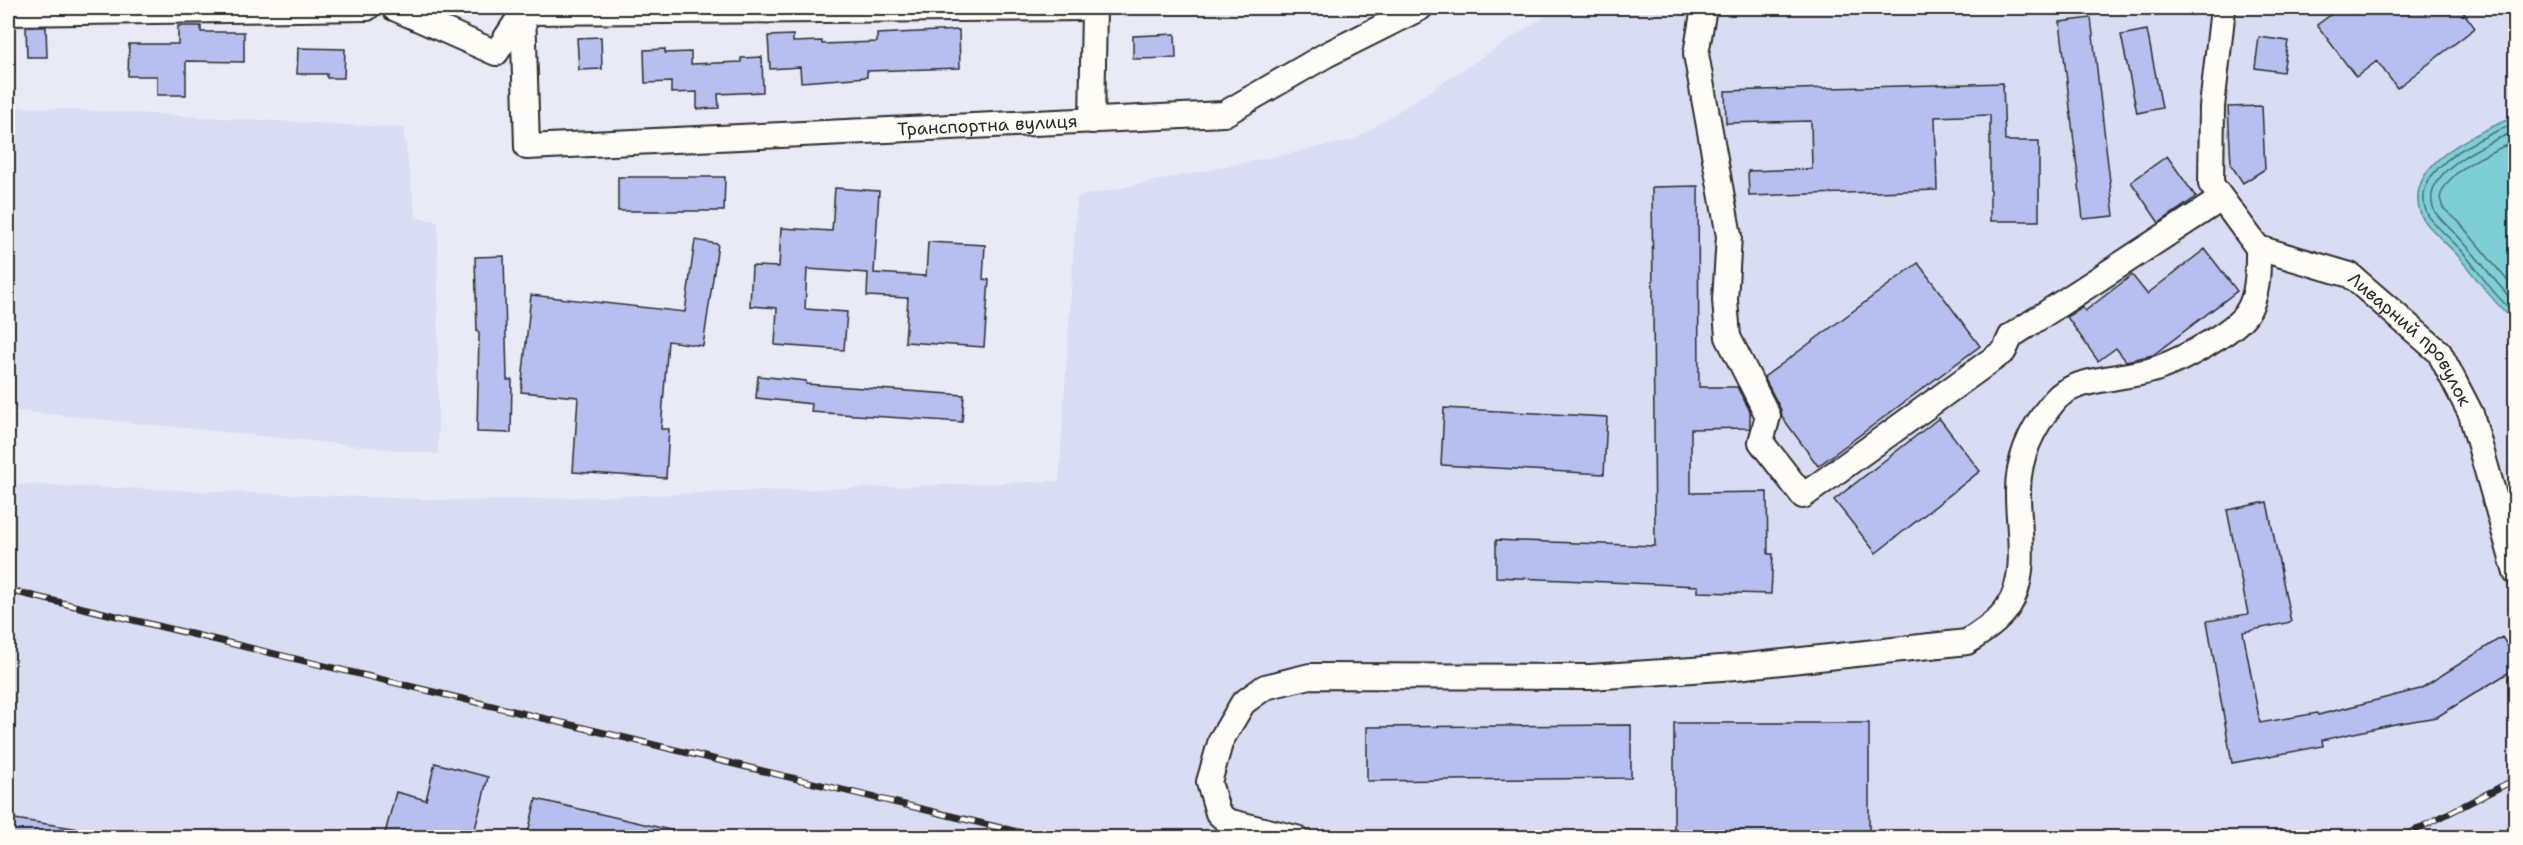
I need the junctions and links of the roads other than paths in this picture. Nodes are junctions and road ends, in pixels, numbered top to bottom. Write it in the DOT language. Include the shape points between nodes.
graph roads {
  1 [pos="367,8"];
  2 [pos="394,8"];
  3 [pos="1094,8"];
  4 [pos="1420,8"];
  5 [pos="1704,8"];
  6 [pos="2223,8"];
  7 [pos="523,10"];
  8 [pos="8,13"];
  9 [pos="1092,121"];
  10 [pos="2221,199"];
  11 [pos="2258,248"];
  12 [pos="2516,573"];
  13 [pos="1296,837"];
  1 -- 8 [label="street"];
  2 -- 7 [label="street" via="496,53"];
  3 -- 7 [label="street"];
  3 -- 9 [label="street"];
  4 -- 9 [label="street, Транспортна вулиця" via="1326,55 1224,114"];
  5 -- 10 [label="street" via="1696,54 1729,236 1725,300 1728,338 1768,416 1761,442 1803,496 2004,351 2011,336"];
  6 -- 10 [label="street" via="2212,107 2211,184"];
  7 -- 9 [label="street, Транспортна вулиця" via="527,147"];
  10 -- 11 [label="street"];
  11 -- 12 [label="street, Ливарний провулок" via="2350,274 2439,352 2471,414"];
  11 -- 13 [label="street" via="2258,283 2246,314 2215,339 2160,368 2072,387 2057,398 2034,427 2022,459 2018,494 2021,536 2017,589 2008,607 1990,627 1967,642 1736,667 1590,677 1310,676 1265,687 1243,703 1221,740 1209,782 1218,813 1227,821"];
}
